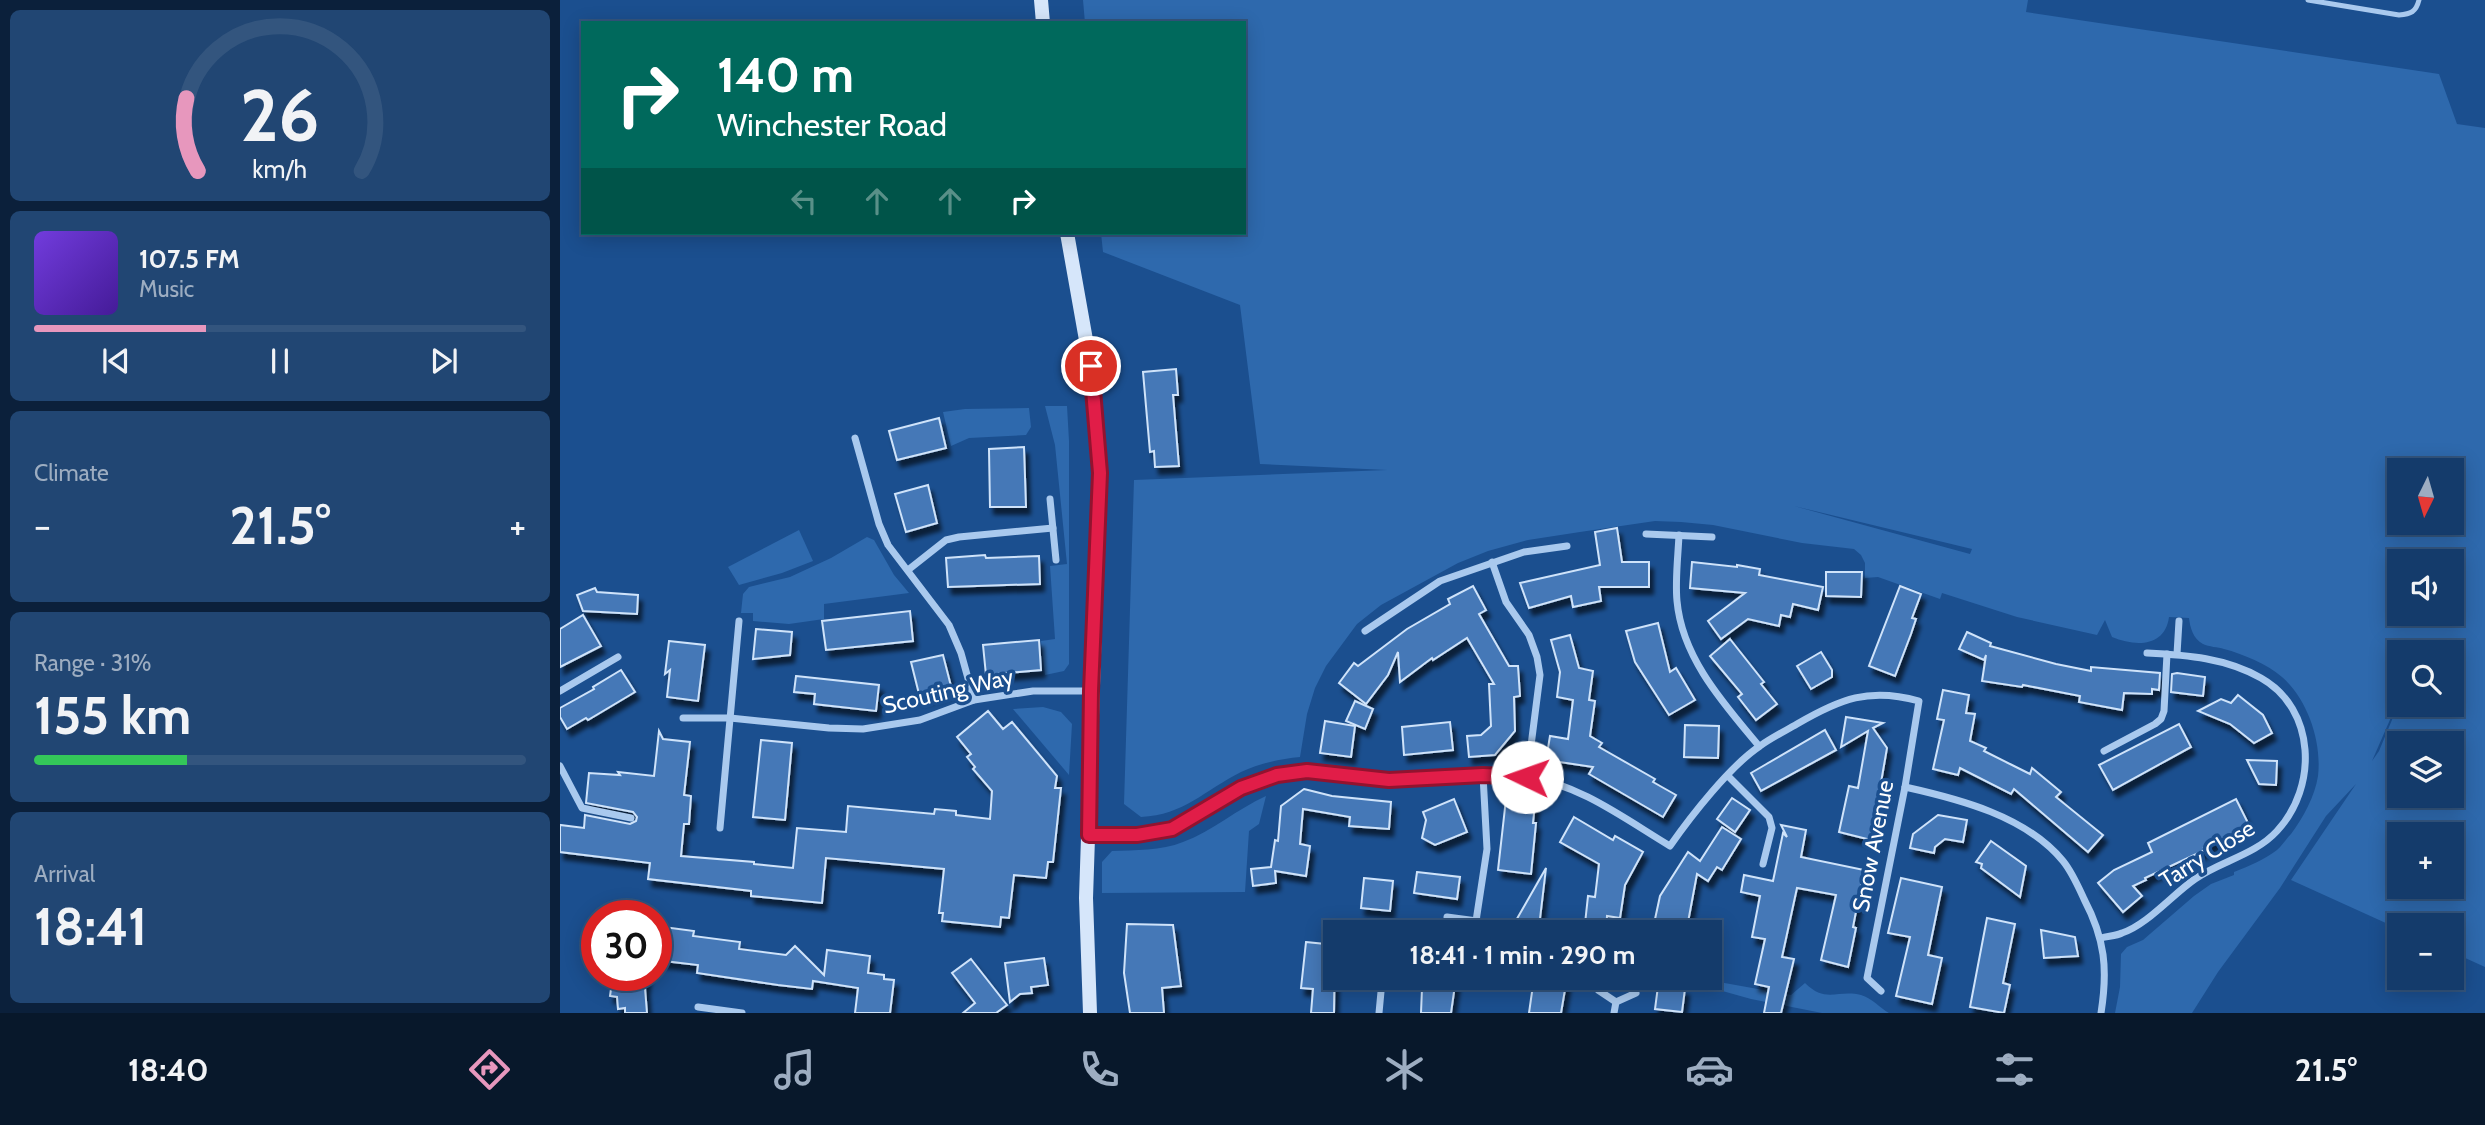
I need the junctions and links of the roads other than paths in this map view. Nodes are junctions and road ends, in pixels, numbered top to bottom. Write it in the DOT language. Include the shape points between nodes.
graph roads {
  1 [pos="1041,0"];
  2 [pos="2308,0"];
  3 [pos="2419,0"];
  4 [pos="1044,21"];
  5 [pos="1067,235"];
  6 [pos="855,438"];
  7 [pos="1050,499"];
  8 [pos="1053,528"];
  9 [pos="1646,534"];
  10 [pos="1679,536"];
  11 [pos="1712,537"];
  12 [pos="1567,546"];
  13 [pos="1056,559"];
  14 [pos="1492,562"];
  15 [pos="908,570"];
  16 [pos="739,621"];
  17 [pos="2179,621"];
  18 [pos="1365,632"];
  19 [pos="2147,653"];
  20 [pos="2168,654"];
  21 [pos="2176,654"];
  22 [pos="618,657"];
  23 [pos="560,691"];
  24 [pos="1091,691"];
  25 [pos="974,700"];
  26 [pos="682,718"];
  27 [pos="730,718"];
  28 [pos="1759,746"];
  29 [pos="2104,751"];
  30 [pos="560,766"];
  31 [pos="1483,775"];
  32 [pos="1728,776"];
  33 [pos="1527,777"];
  34 [pos="1905,787"];
  35 [pos="631,818"];
  36 [pos="720,828"];
  37 [pos="1089,835"];
  38 [pos="1763,864"];
  39 [pos="1447,917"];
  40 [pos="1469,920"];
  41 [pos="1476,920"];
  42 [pos="2101,938"];
  43 [pos="1381,990"];
  44 [pos="1598,990"];
  45 [pos="1881,991"];
  46 [pos="1636,993"];
  47 [pos="1616,1002"];
  48 [pos="698,1007"];
  49 [pos="742,1013"];
  50 [pos="1090,1013"];
  51 [pos="1379,1013"];
  52 [pos="1614,1013"];
  53 [pos="2101,1013"];
  1 -- 4 [label="street"];
  2 -- 3 [label="lane" via="2399,15 2411,14"];
  5 -- 24 [label="street" via="1090,360 1099,447"];
  6 -- 15 [label="street" via="888,545"];
  7 -- 8 [label="street"];
  8 -- 13 [label="street"];
  8 -- 15 [label="street" via="946,540"];
  9 -- 10 [label="street"];
  10 -- 11 [label="street"];
  10 -- 28 [label="street" via="1677,599 1685,639 1704,674"];
  12 -- 14 [label="street"];
  14 -- 18 [label="street" via="1440,581"];
  14 -- 33 [label="street" via="1506,602 1529,635 1537,657 1540,676"];
  15 -- 25 [label="street" via="949,625"];
  16 -- 27 [label="street"];
  17 -- 21 [label="street"];
  19 -- 20 [label="street, Tarry Close"];
  20 -- 21 [label="street, Tarry Close"];
  20 -- 29 [label="street" via="2161,719"];
  21 -- 42 [label="street, Tarry Close" via="2231,665 2277,688 2303,734 2305,774 2289,816 2260,846 2197,877 2124,933"];
  22 -- 23 [label="street"];
  24 -- 25 [label="street, Scouting Way" via="1033,691"];
  24 -- 37 [label="street"];
  25 -- 27 [label="street, Scouting Way" via="920,720 863,729"];
  26 -- 27 [label="street, Scouting Way"];
  27 -- 36 [label="street"];
  28 -- 32 [label="street"];
  28 -- 34 [label="street, Snow Avenue" via="1840,701 1902,696 1919,701"];
  30 -- 35 [label="street" via="582,808"];
  31 -- 33 [label="street"];
  31 -- 37 [label="street" via="1389,780 1307,771 1277,775 1241,788 1172,829"];
  31 -- 41 [label="street" via="1487,849"];
  32 -- 33 [label="street" via="1670,846 1572,790"];
  32 -- 38 [label="street" via="1769,817 1772,828"];
  34 -- 42 [label="street" via="2001,818 2048,845 2064,862"];
  34 -- 45 [label="street, Snow Avenue" via="1867,978"];
  37 -- 50 [label="street"];
  39 -- 40 [label="street"];
  42 -- 53 [label="street" via="2106,974"];
  43 -- 51 [label="street"];
  44 -- 47 [label="street"];
  46 -- 47 [label="street"];
  47 -- 52 [label="street"];
  48 -- 49 [label="street"];
}
